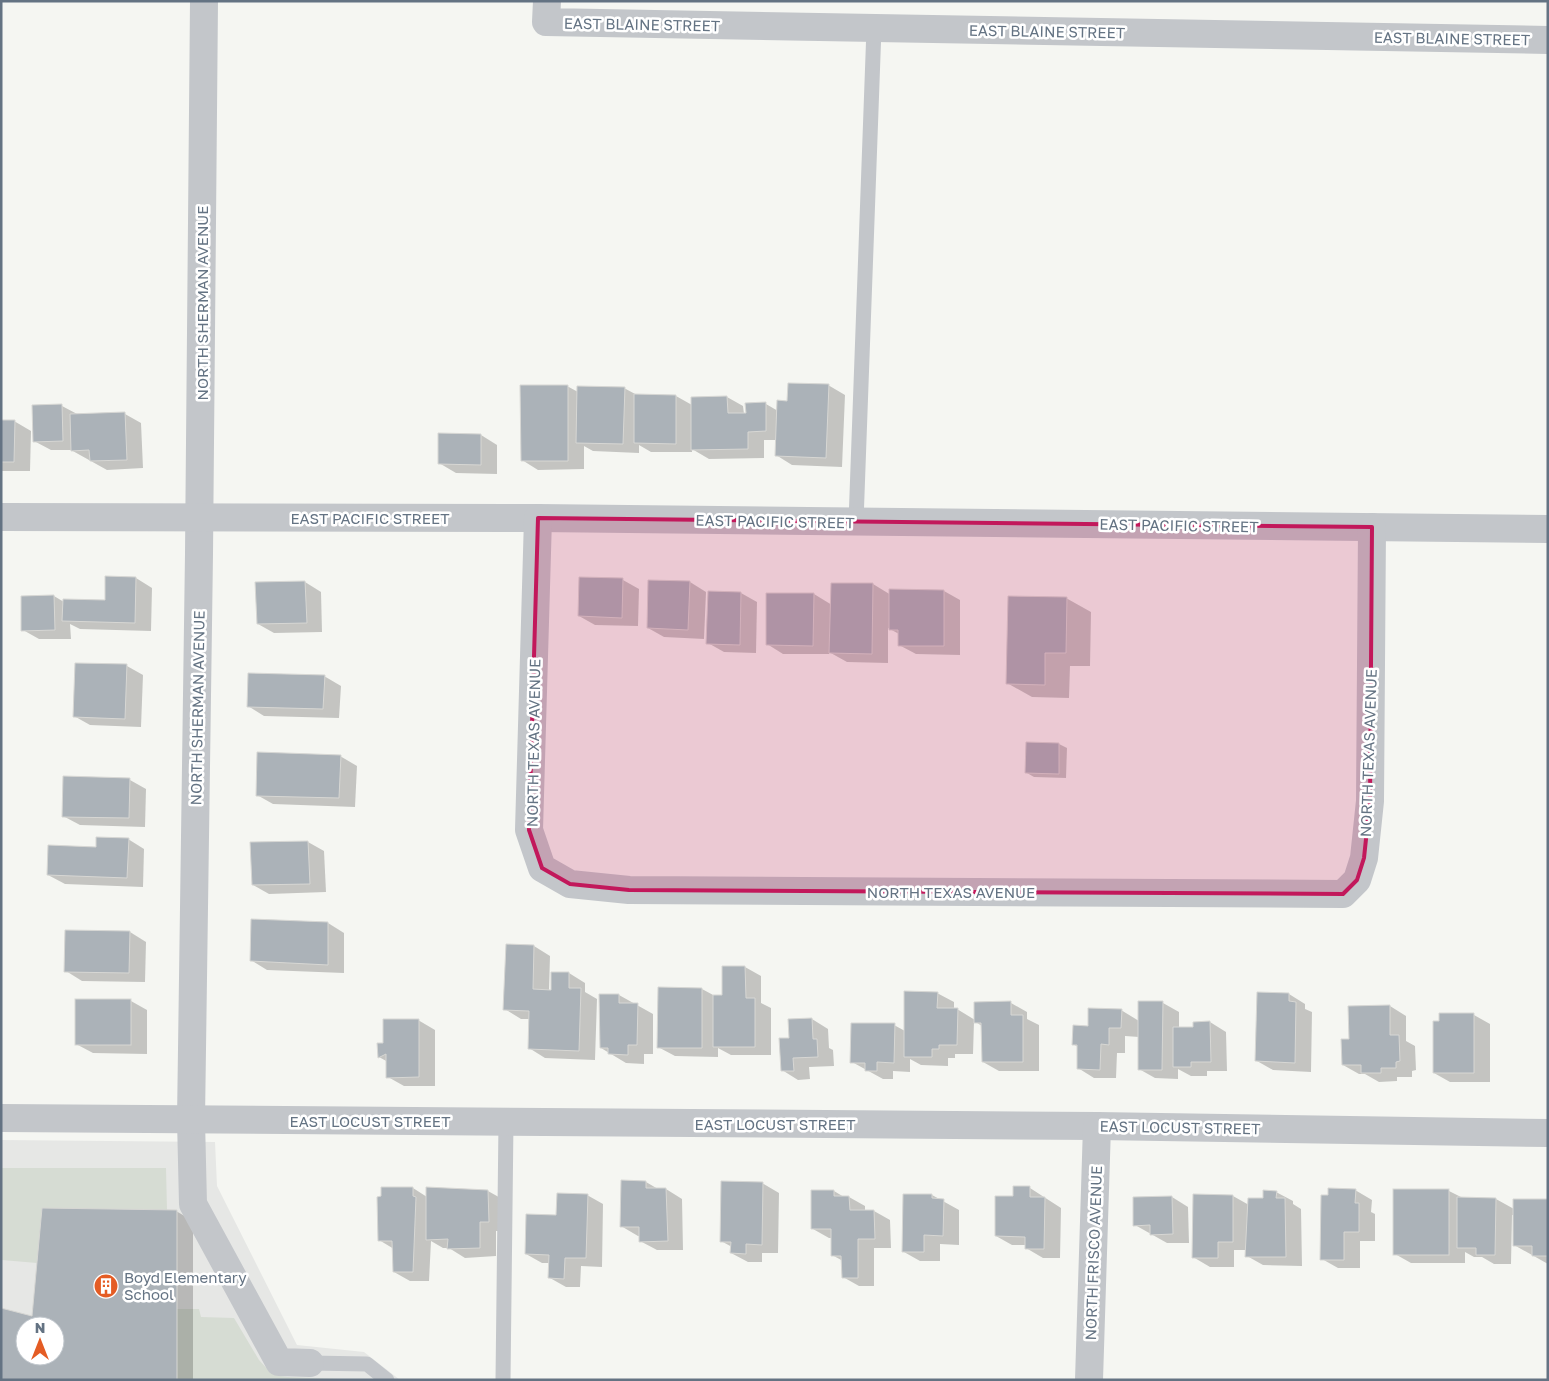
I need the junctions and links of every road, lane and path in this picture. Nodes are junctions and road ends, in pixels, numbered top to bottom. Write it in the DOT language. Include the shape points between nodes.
graph roads {
  1 [pos="204,1"];
  2 [pos="546,12"];
  3 [pos="874,28"];
  4 [pos="1548,40"];
  5 [pos="1,517"];
  6 [pos="200,518"];
  7 [pos="538,518"];
  8 [pos="856,522"];
  9 [pos="1372,527"];
  10 [pos="1548,529"];
  11 [pos="1,1118"];
  12 [pos="191,1120"];
  13 [pos="506,1122"];
  14 [pos="1096,1126"];
  15 [pos="1548,1133"];
  16 [pos="310,1363"];
  17 [pos="387,1380"];
  18 [pos="503,1380"];
  19 [pos="1089,1380"];
  1 -- 6 [label="street, NORTH SHERMAN AVENUE"];
  2 -- 3 [label="street, EAST BLAINE STREET"];
  3 -- 4 [label="street, EAST BLAINE STREET"];
  3 -- 8 [label="lane"];
  5 -- 6 [label="street, EAST PACIFIC STREET"];
  6 -- 7 [label="street, EAST PACIFIC STREET"];
  6 -- 12 [label="street, NORTH SHERMAN AVENUE"];
  7 -- 8 [label="street, EAST PACIFIC STREET"];
  7 -- 9 [label="street, NORTH TEXAS AVENUE" via="530,830 542,868 570,884 629,890 1343,894 1357,880 1364,858 1370,801"];
  8 -- 9 [label="street, EAST PACIFIC STREET"];
  9 -- 10 [label="street, EAST PACIFIC STREET"];
  11 -- 12 [label="street, EAST LOCUST STREET"];
  12 -- 13 [label="street, EAST LOCUST STREET"];
  12 -- 16 [label="street, NORTH SHERMAN AVENUE" via="193,1204 279,1362"];
  13 -- 14 [label="street, EAST LOCUST STREET"];
  13 -- 18 [label="lane"];
  14 -- 15 [label="street, EAST LOCUST STREET"];
  14 -- 19 [label="street, NORTH FRISCO AVENUE"];
  16 -- 17 [label="lane" via="367,1364"];
}
